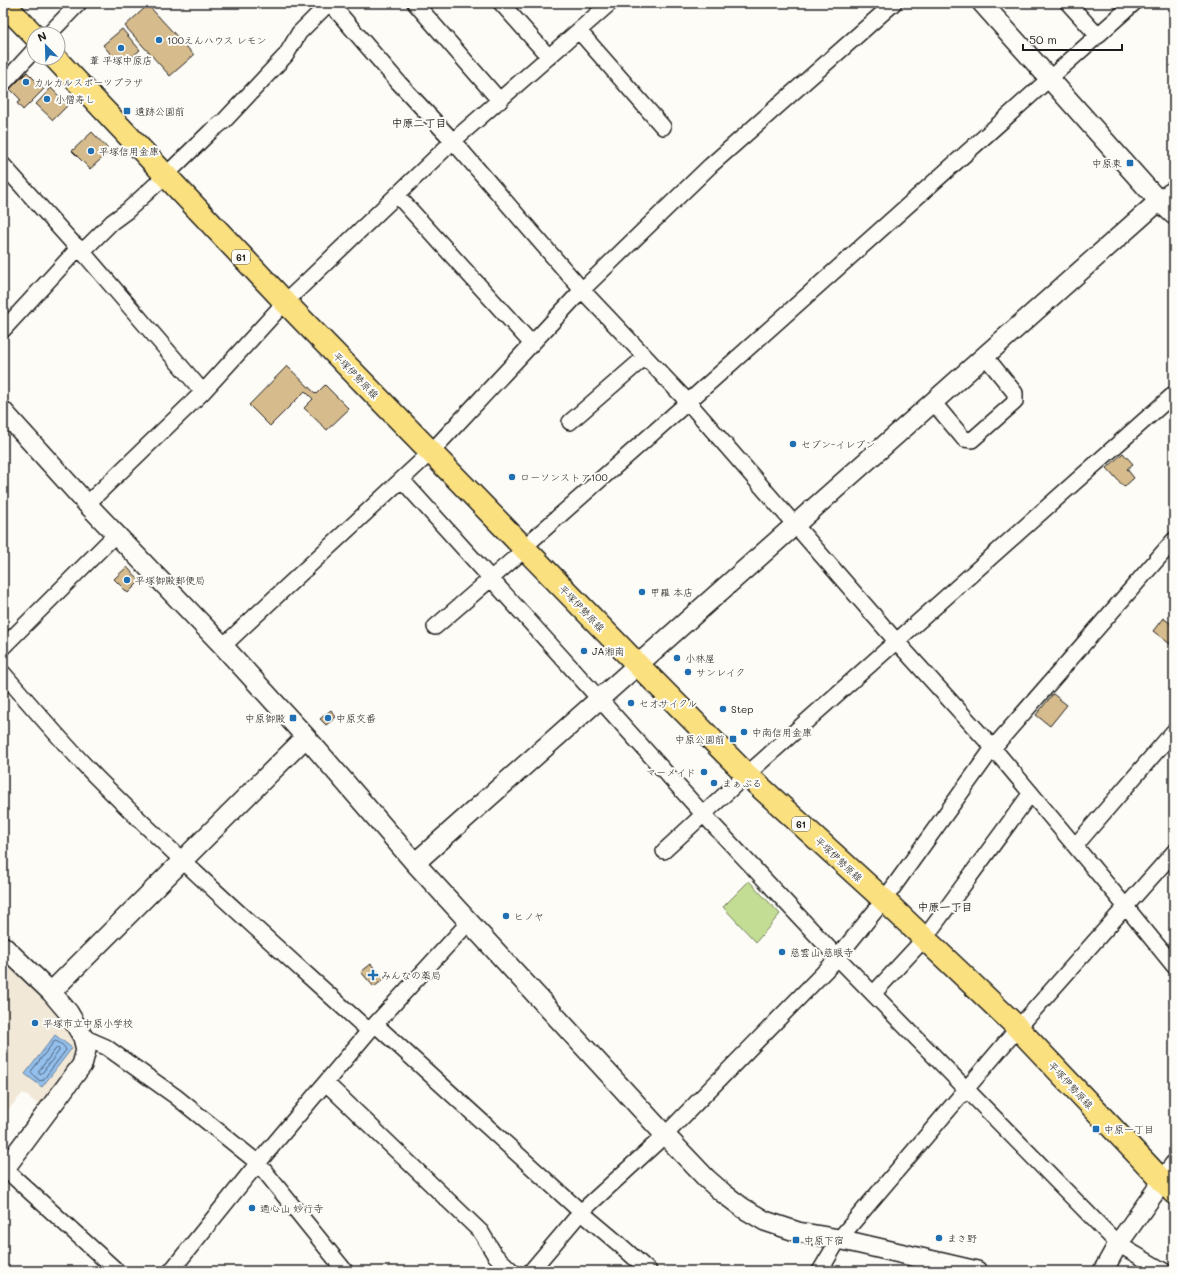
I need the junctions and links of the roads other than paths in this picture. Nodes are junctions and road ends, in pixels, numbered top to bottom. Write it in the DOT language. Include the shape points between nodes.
graph roads {
  1 [pos="3,3"];
  2 [pos="79,3"];
  3 [pos="329,3"];
  4 [pos="415,3"];
  5 [pos="501,3"];
  6 [pos="610,3"];
  7 [pos="894,3"];
  8 [pos="982,3"];
  9 [pos="1068,3"];
  10 [pos="1126,6"];
  11 [pos="57,26"];
  12 [pos="26,27"];
  13 [pos="579,31"];
  14 [pos="1098,36"];
  15 [pos="549,57"];
  16 [pos="26,59"];
  17 [pos="63,66"];
  18 [pos="1049,79"];
  19 [pos="3,84"];
  20 [pos="500,101"];
  21 [pos="663,128"];
  22 [pos="453,141"];
  23 [pos="3,165"];
  24 [pos="166,176"];
  25 [pos="397,195"];
  26 [pos="1166,196"];
  27 [pos="1174,215"];
  28 [pos="81,250"];
  29 [pos="582,290"];
  30 [pos="285,302"];
  31 [pos="3,330"];
  32 [pos="532,344"];
  33 [pos="645,356"];
  34 [pos="985,356"];
  35 [pos="203,392"];
  36 [pos="1174,394"];
  37 [pos="688,402"];
  38 [pos="933,402"];
  39 [pos="3,411"];
  40 [pos="570,422"];
  41 [pos="431,452"];
  42 [pos="402,480"];
  43 [pos="87,504"];
  44 [pos="794,525"];
  45 [pos="115,535"];
  46 [pos="1174,540"];
  47 [pos="524,549"];
  48 [pos="491,579"];
  49 [pos="435,627"];
  50 [pos="896,642"];
  51 [pos="223,646"];
  52 [pos="3,647"];
  53 [pos="638,665"];
  54 [pos="3,673"];
  55 [pos="599,699"];
  56 [pos="1174,731"];
  57 [pos="306,737"];
  58 [pos="993,748"];
  59 [pos="747,775"];
  60 [pos="1031,793"];
  61 [pos="703,814"];
  62 [pos="1075,846"];
  63 [pos="664,851"];
  64 [pos="1174,852"];
  65 [pos="183,860"];
  66 [pos="415,863"];
  67 [pos="884,900"];
  68 [pos="1126,907"];
  69 [pos="469,922"];
  70 [pos="924,938"];
  71 [pos="3,946"];
  72 [pos="837,957"];
  73 [pos="1174,966"];
  74 [pos="51,992"];
  75 [pos="873,994"];
  76 [pos="373,1028"];
  77 [pos="1018,1028"];
  78 [pos="83,1037"];
  79 [pos="326,1083"];
  80 [pos="966,1089"];
  81 [pos="665,1135"];
  82 [pos="258,1163"];
  83 [pos="4,1170"];
  84 [pos="1170,1180"];
  85 [pos="581,1212"];
  86 [pos="839,1239"];
  87 [pos="1118,1244"];
  88 [pos="117,1271"];
  89 [pos="171,1271"];
  90 [pos="345,1271"];
  91 [pos="512,1271"];
  92 [pos="531,1271"];
  93 [pos="649,1271"];
  94 [pos="820,1271"];
  95 [pos="977,1271"];
  96 [pos="1103,1271"];
  97 [pos="1164,1271"];
  1 -- 12 [label="main road"];
  2 -- 11 [label="street"];
  3 -- 22 [label="street"];
  3 -- 24 [label="street" via="299,34 286,55"];
  4 -- 20 [label="street"];
  5 -- 15 [label="street"];
  6 -- 13 [label="street"];
  7 -- 29 [label="street" via="710,166"];
  8 -- 18 [label="street"];
  9 -- 14 [label="street"];
  10 -- 14 [label="street"];
  13 -- 15 [label="street"];
  13 -- 21 [label="street"];
  14 -- 18 [label="street"];
  15 -- 20 [label="street"];
  16 -- 19 [label="street"];
  17 -- 24 [label="main road, 平塚伊勢原線 / 61"];
  18 -- 26 [label="street"];
  18 -- 37 [label="street"];
  20 -- 22 [label="street"];
  22 -- 25 [label="street"];
  22 -- 29 [label="street"];
  23 -- 28 [label="street"];
  24 -- 28 [label="street"];
  24 -- 30 [label="main road, 平塚伊勢原線 / 61"];
  25 -- 30 [label="street"];
  25 -- 32 [label="street"];
  26 -- 27 [label="street"];
  26 -- 34 [label="street"];
  28 -- 31 [label="street" via="73,254"];
  28 -- 35 [label="street"];
  29 -- 32 [label="street"];
  29 -- 33 [label="street"];
  30 -- 35 [label="street"];
  30 -- 41 [label="main road, 平塚伊勢原線 / 61"];
  32 -- 41 [label="street"];
  33 -- 37 [label="street"];
  33 -- 40 [label="street"];
  34 -- 38 [label="street"];
  34 -- 38 [label="street" via="1015,392 1015,402 972,440 964,439"];
  35 -- 43 [label="street"];
  36 -- 50 [label="street"];
  37 -- 44 [label="street"];
  37 -- 47 [label="street"];
  38 -- 44 [label="street"];
  39 -- 43 [label="street"];
  41 -- 42 [label="street"];
  41 -- 47 [label="main road, 平塚伊勢原線 / 61"];
  42 -- 48 [label="street"];
  42 -- 51 [label="street"];
  43 -- 45 [label="street"];
  44 -- 50 [label="street"];
  44 -- 53 [label="street"];
  45 -- 51 [label="street"];
  45 -- 52 [label="street"];
  46 -- 58 [label="street"];
  47 -- 48 [label="street"];
  47 -- 53 [label="main road, 平塚伊勢原線 / 61"];
  48 -- 49 [label="street"];
  48 -- 55 [label="street"];
  50 -- 58 [label="street"];
  50 -- 59 [label="street"];
  51 -- 57 [label="street"];
  53 -- 55 [label="street"];
  53 -- 59 [label="main road, 平塚伊勢原線 / 61"];
  54 -- 65 [label="street" via="96,776"];
  55 -- 61 [label="street"];
  55 -- 66 [label="street"];
  56 -- 62 [label="street"];
  57 -- 65 [label="street"];
  57 -- 66 [label="street"];
  58 -- 60 [label="street"];
  58 -- 67 [label="street"];
  59 -- 61 [label="street"];
  59 -- 67 [label="main road, 平塚伊勢原線 / 61"];
  60 -- 62 [label="street"];
  60 -- 70 [label="street"];
  61 -- 63 [label="street"];
  61 -- 72 [label="street"];
  62 -- 68 [label="street"];
  64 -- 68 [label="street"];
  65 -- 74 [label="street"];
  65 -- 76 [label="street"];
  66 -- 69 [label="street"];
  67 -- 70 [label="main road, 平塚伊勢原線 / 61"];
  67 -- 72 [label="street"];
  68 -- 73 [label="street"];
  68 -- 77 [label="street"];
  69 -- 76 [label="street"];
  69 -- 81 [label="street"];
  70 -- 75 [label="street"];
  70 -- 77 [label="main road, 平塚伊勢原線 / 61"];
  71 -- 74 [label="street"];
  72 -- 75 [label="street"];
  72 -- 81 [label="street"];
  74 -- 78 [label="street" via="68,1012"];
  75 -- 80 [label="street"];
  76 -- 79 [label="street"];
  76 -- 85 [label="street"];
  77 -- 80 [label="street"];
  77 -- 84 [label="main road, 平塚伊勢原線 / 61"];
  78 -- 82 [label="street" via="106,1047 168,1091"];
  78 -- 83 [label="street" via="86,1050 82,1065"];
  79 -- 82 [label="street"];
  79 -- 91 [label="street" via="481,1232 495,1255"];
  80 -- 86 [label="street"];
  80 -- 87 [label="street"];
  81 -- 85 [label="street"];
  81 -- 86 [label="street" via="707,1179 743,1208 765,1221 798,1232"];
  82 -- 89 [label="street"];
  82 -- 90 [label="street"];
  83 -- 88 [label="street"];
  84 -- 87 [label="street"];
  85 -- 92 [label="street"];
  85 -- 93 [label="street"];
  86 -- 94 [label="street"];
  86 -- 95 [label="street"];
  87 -- 96 [label="street"];
  87 -- 97 [label="street"];
}
